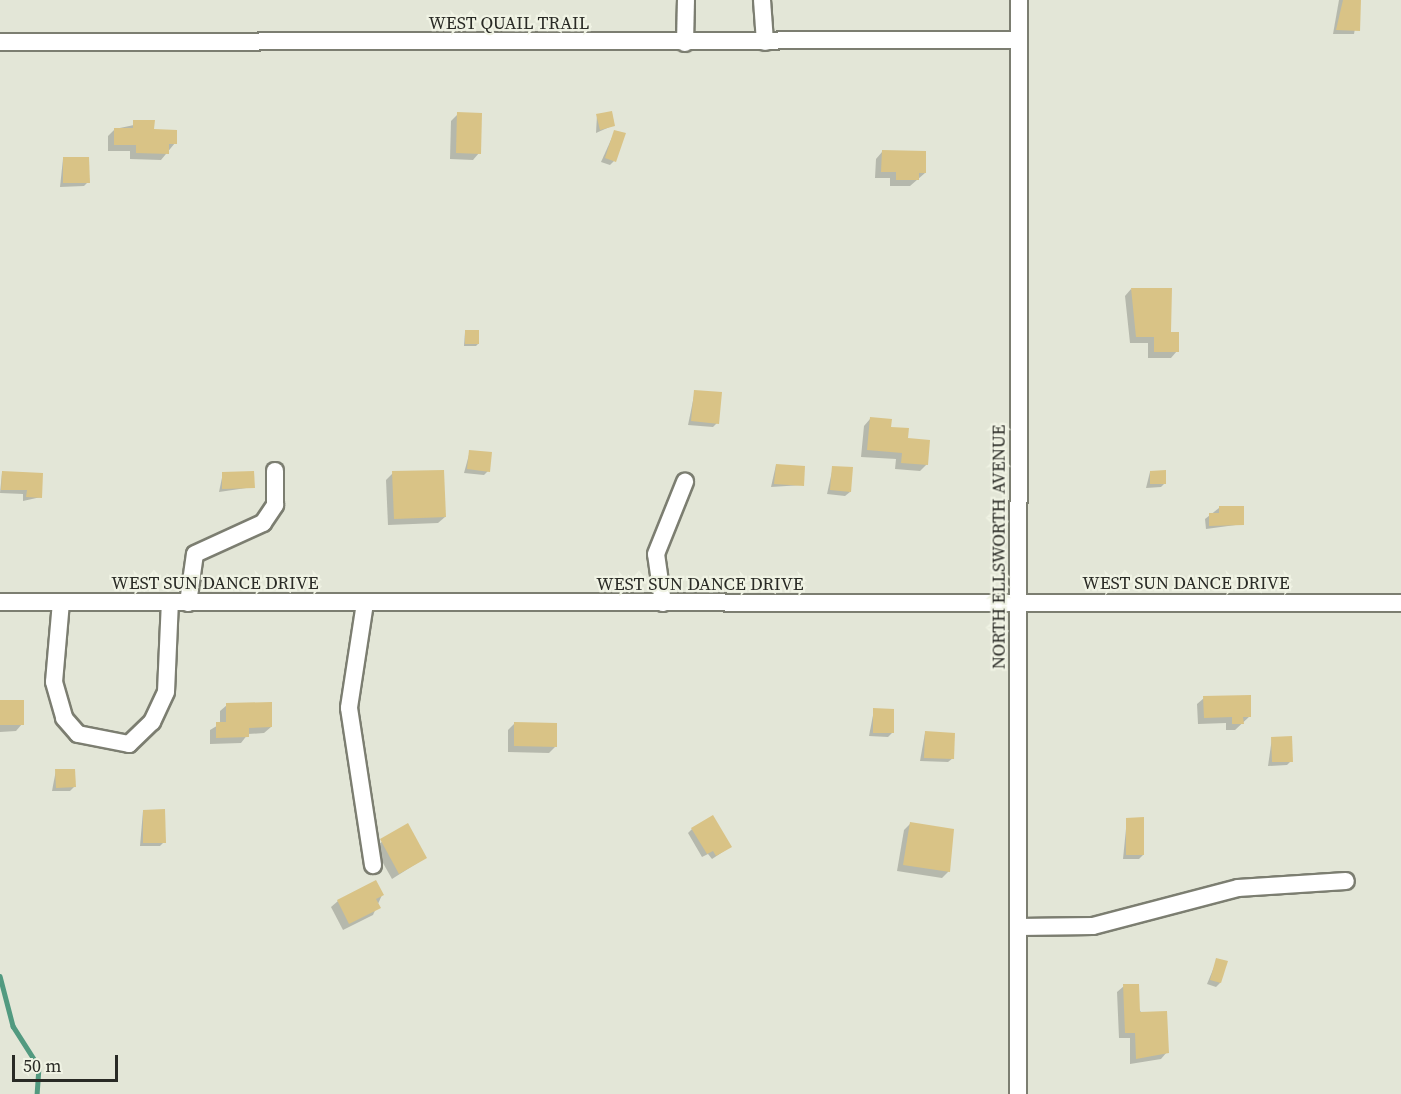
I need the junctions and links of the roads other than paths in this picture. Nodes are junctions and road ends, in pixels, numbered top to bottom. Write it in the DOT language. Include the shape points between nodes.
graph roads {
  1 [pos="686,0"];
  2 [pos="762,0"];
  3 [pos="1019,0"];
  4 [pos="1018,40"];
  5 [pos="0,42"];
  6 [pos="765,42"];
  7 [pos="685,43"];
  8 [pos="275,471"];
  9 [pos="685,482"];
  10 [pos="0,602"];
  11 [pos="62,602"];
  12 [pos="170,602"];
  13 [pos="188,603"];
  14 [pos="365,603"];
  15 [pos="663,603"];
  16 [pos="1019,603"];
  17 [pos="1401,603"];
  18 [pos="373,865"];
  19 [pos="1346,881"];
  20 [pos="1018,927"];
  21 [pos="1018,1094"];
  1 -- 7 [label="street"];
  2 -- 6 [label="street"];
  3 -- 4 [label="street, NORTH ELLSWORTH AVENUE"];
  4 -- 6 [label="street, WEST QUAIL TRAIL"];
  4 -- 16 [label="street, NORTH ELLSWORTH AVENUE"];
  5 -- 7 [label="street, WEST QUAIL TRAIL"];
  6 -- 7 [label="street, WEST QUAIL TRAIL"];
  8 -- 13 [label="street" via="275,505 264,523 195,554"];
  9 -- 15 [label="street" via="656,554"];
  10 -- 11 [label="street, WEST SUN DANCE DRIVE"];
  11 -- 12 [label="street, WEST SUN DANCE DRIVE"];
  11 -- 12 [label="street" via="54,682 64,718 78,734 129,744 146,730 166,692"];
  12 -- 13 [label="street, WEST SUN DANCE DRIVE"];
  13 -- 14 [label="street, WEST SUN DANCE DRIVE"];
  14 -- 15 [label="street, WEST SUN DANCE DRIVE"];
  14 -- 18 [label="street" via="349,708"];
  15 -- 16 [label="street, WEST SUN DANCE DRIVE"];
  16 -- 17 [label="street, WEST SUN DANCE DRIVE"];
  16 -- 20 [label="street, NORTH ELLSWORTH AVENUE"];
  19 -- 20 [label="street" via="1238,888 1093,926"];
  20 -- 21 [label="street, NORTH ELLSWORTH AVENUE"];
}
